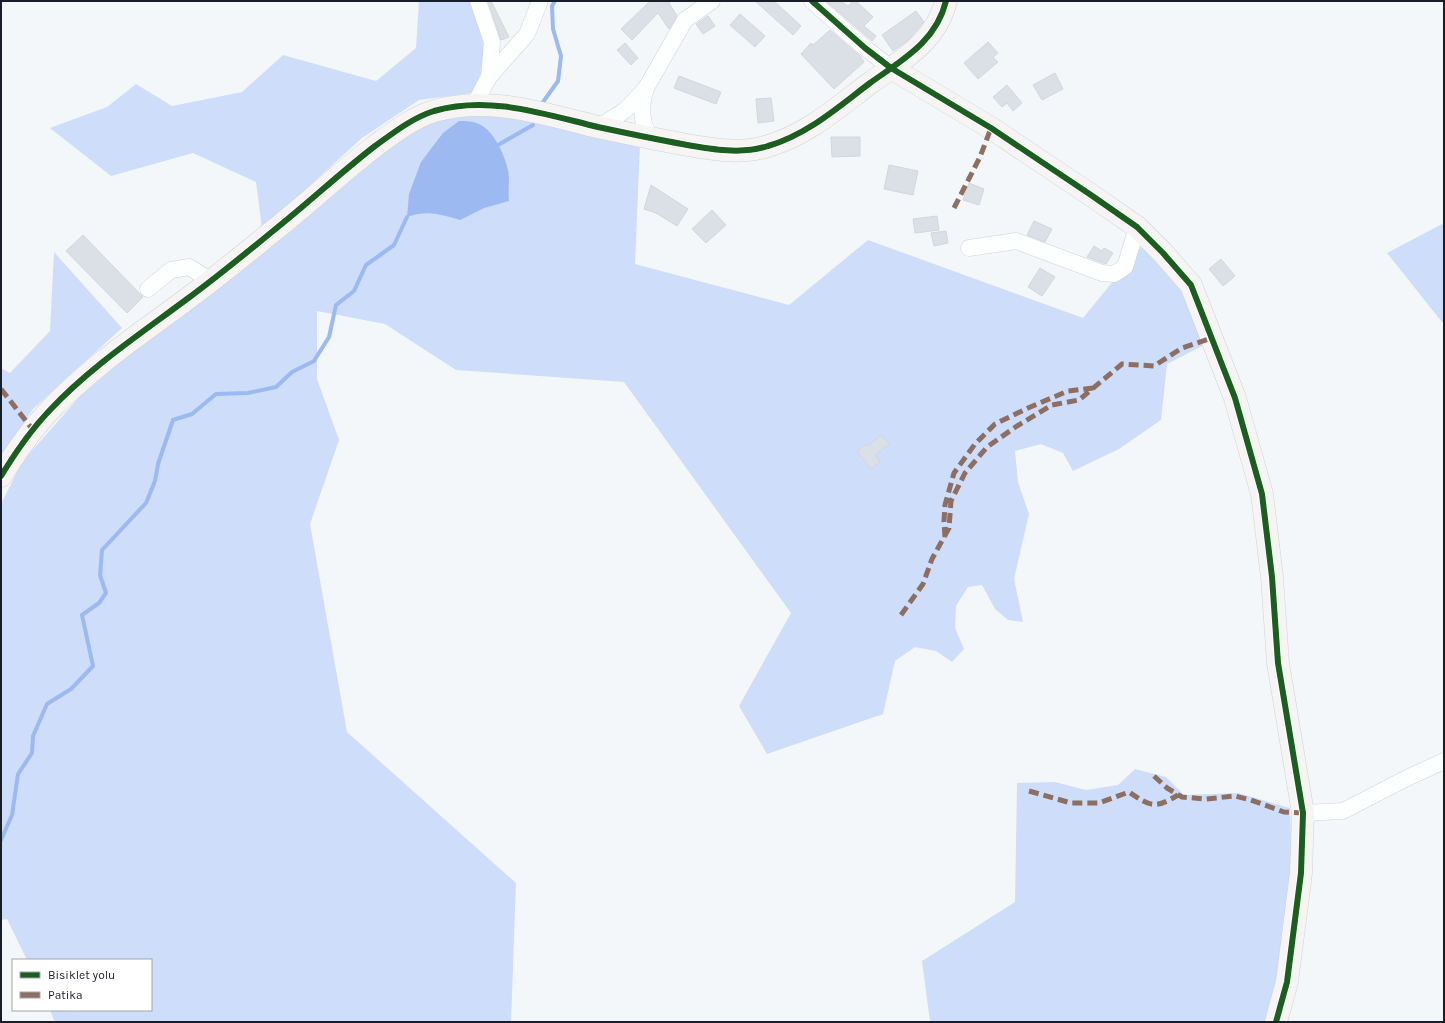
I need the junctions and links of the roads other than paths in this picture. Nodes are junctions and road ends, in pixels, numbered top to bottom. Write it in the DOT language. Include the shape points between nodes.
graph roads {
  1 [pos="478,1"];
  2 [pos="540,1"];
  3 [pos="712,1"];
  4 [pos="812,1"];
  5 [pos="946,1"];
  6 [pos="891,68"];
  7 [pos="488,77"];
  8 [pos="646,88"];
  9 [pos="474,105"];
  10 [pos="599,127"];
  11 [pos="650,138"];
  12 [pos="1137,227"];
  13 [pos="969,248"];
  14 [pos="211,281"];
  15 [pos="148,289"];
  16 [pos="1,476"];
  17 [pos="1444,761"];
  18 [pos="1303,813"];
  19 [pos="1276,1022"];
  1 -- 7 [label="street" via="492,42"];
  2 -- 7 [label="street" via="527,34"];
  3 -- 8 [label="street" via="685,20"];
  4 -- 6 [label="street" via="864,48"];
  5 -- 6 [label="street" via="944,11 922,45"];
  6 -- 11 [label="street" via="814,125 770,146 726,150"];
  6 -- 12 [label="street" via="990,128"];
  7 -- 9 [label="street"];
  8 -- 10 [label="street" via="624,111"];
  8 -- 11 [label="street" via="642,112"];
  9 -- 10 [label="street" via="531,110"];
  9 -- 14 [label="street" via="435,111 408,123 359,158"];
  10 -- 11 [label="street"];
  12 -- 13 [label="street" via="1125,267 1114,274 1102,273 1016,241"];
  12 -- 18 [label="street" via="1191,285 1235,398 1262,494 1272,577 1278,662"];
  14 -- 15 [label="street" via="189,268 171,270"];
  14 -- 16 [label="street" via="126,344 73,388 33,430"];
  17 -- 18 [label="street" via="1344,810"];
  18 -- 19 [label="street" via="1301,873 1287,982"];
}
